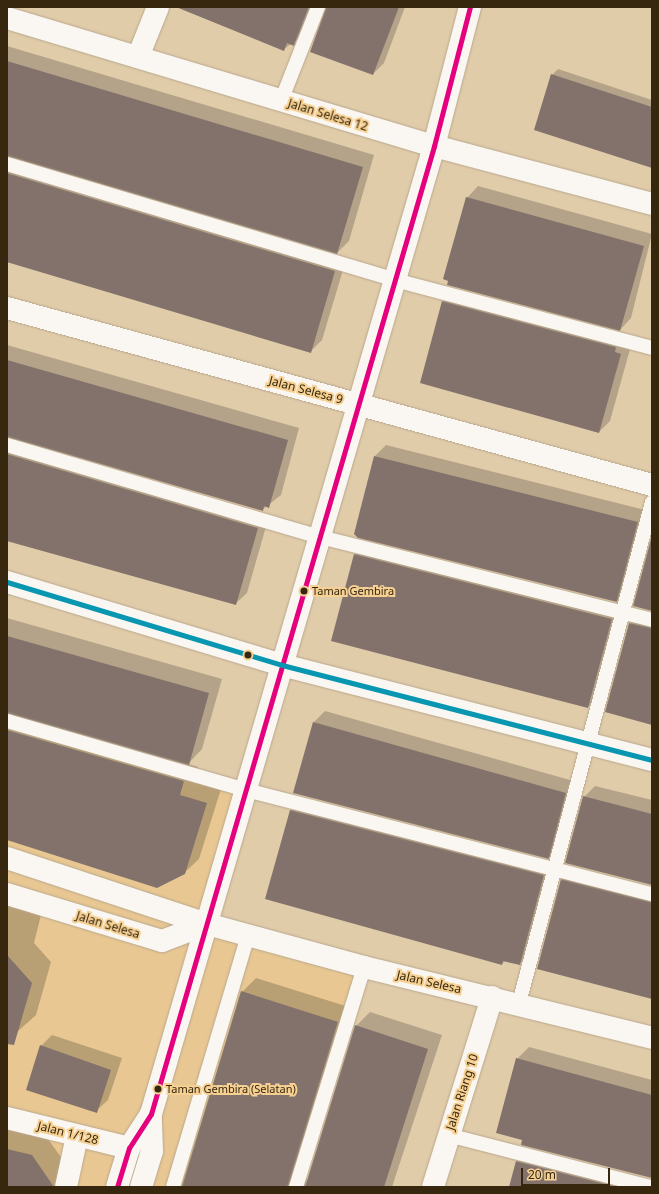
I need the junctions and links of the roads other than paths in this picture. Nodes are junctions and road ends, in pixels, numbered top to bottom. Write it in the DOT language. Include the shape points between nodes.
graph roads {
  1 [pos="158,7"];
  2 [pos="318,7"];
  3 [pos="470,7"];
  4 [pos="14,15"];
  5 [pos="138,57"];
  6 [pos="281,101"];
  7 [pos="434,146"];
  8 [pos="7,164"];
  9 [pos="652,204"];
  10 [pos="395,280"];
  11 [pos="7,308"];
  12 [pos="652,348"];
  13 [pos="358,404"];
  14 [pos="7,445"];
  15 [pos="652,486"];
  16 [pos="652,502"];
  17 [pos="320,537"];
  18 [pos="7,582"];
  19 [pos="623,612"];
  20 [pos="652,620"];
  21 [pos="282,665"];
  22 [pos="7,721"];
  23 [pos="588,743"];
  24 [pos="652,760"];
  25 [pos="246,790"];
  26 [pos="7,858"];
  27 [pos="554,870"];
  28 [pos="7,894"];
  29 [pos="652,894"];
  30 [pos="207,924"];
  31 [pos="248,935"];
  32 [pos="364,967"];
  33 [pos="492,997"];
  34 [pos="519,1003"];
  35 [pos="652,1038"];
  36 [pos="151,1114"];
  37 [pos="7,1118"];
  38 [pos="448,1135"];
  39 [pos="77,1136"];
  40 [pos="129,1148"];
  41 [pos="66,1187"];
  42 [pos="118,1187"];
  43 [pos="142,1187"];
  44 [pos="173,1187"];
  45 [pos="296,1187"];
  46 [pos="433,1187"];
  47 [pos="651,1187"];
  1 -- 5 [label="street"];
  2 -- 6 [label="lane"];
  3 -- 7 [label="street"];
  4 -- 5 [label="street, Jalan Selesa 12"];
  5 -- 6 [label="street, Jalan Selesa 12"];
  6 -- 7 [label="street, Jalan Selesa 12"];
  7 -- 9 [label="street, Jalan Selesa 12"];
  7 -- 10 [label="street"];
  8 -- 10 [label="lane"];
  10 -- 12 [label="lane"];
  10 -- 13 [label="street"];
  11 -- 13 [label="street, Jalan Selesa 9"];
  13 -- 15 [label="street, Jalan Selesa 9"];
  13 -- 17 [label="street"];
  14 -- 17 [label="lane"];
  16 -- 19 [label="lane"];
  17 -- 19 [label="lane"];
  17 -- 21 [label="street"];
  18 -- 21 [label="street"];
  19 -- 20 [label="lane"];
  19 -- 23 [label="lane"];
  21 -- 23 [label="street"];
  21 -- 25 [label="street"];
  22 -- 25 [label="lane"];
  23 -- 24 [label="street"];
  23 -- 27 [label="lane"];
  25 -- 27 [label="lane"];
  25 -- 30 [label="street"];
  26 -- 30 [label="street, Jalan Selesa"];
  27 -- 29 [label="lane"];
  27 -- 34 [label="lane"];
  28 -- 30 [label="street, Jalan Selesa" via="162,941"];
  30 -- 31 [label="street, Jalan Selesa"];
  30 -- 36 [label="street"];
  31 -- 32 [label="street, Jalan Selesa"];
  31 -- 44 [label="lane"];
  32 -- 33 [label="street, Jalan Selesa"];
  32 -- 45 [label="lane"];
  33 -- 34 [label="street, Jalan Selesa"];
  33 -- 38 [label="street, Jalan Riang 10"];
  34 -- 35 [label="street, Jalan Selesa"];
  36 -- 40 [label="street"];
  36 -- 43 [label="street" via="152,1151"];
  37 -- 39 [label="street, Jalan 1/128"];
  38 -- 46 [label="street, Jalan Riang 10"];
  38 -- 47 [label="lane"];
  39 -- 40 [label="street, Jalan 1/128"];
  39 -- 41 [label="street"];
  40 -- 42 [label="street"];
}
